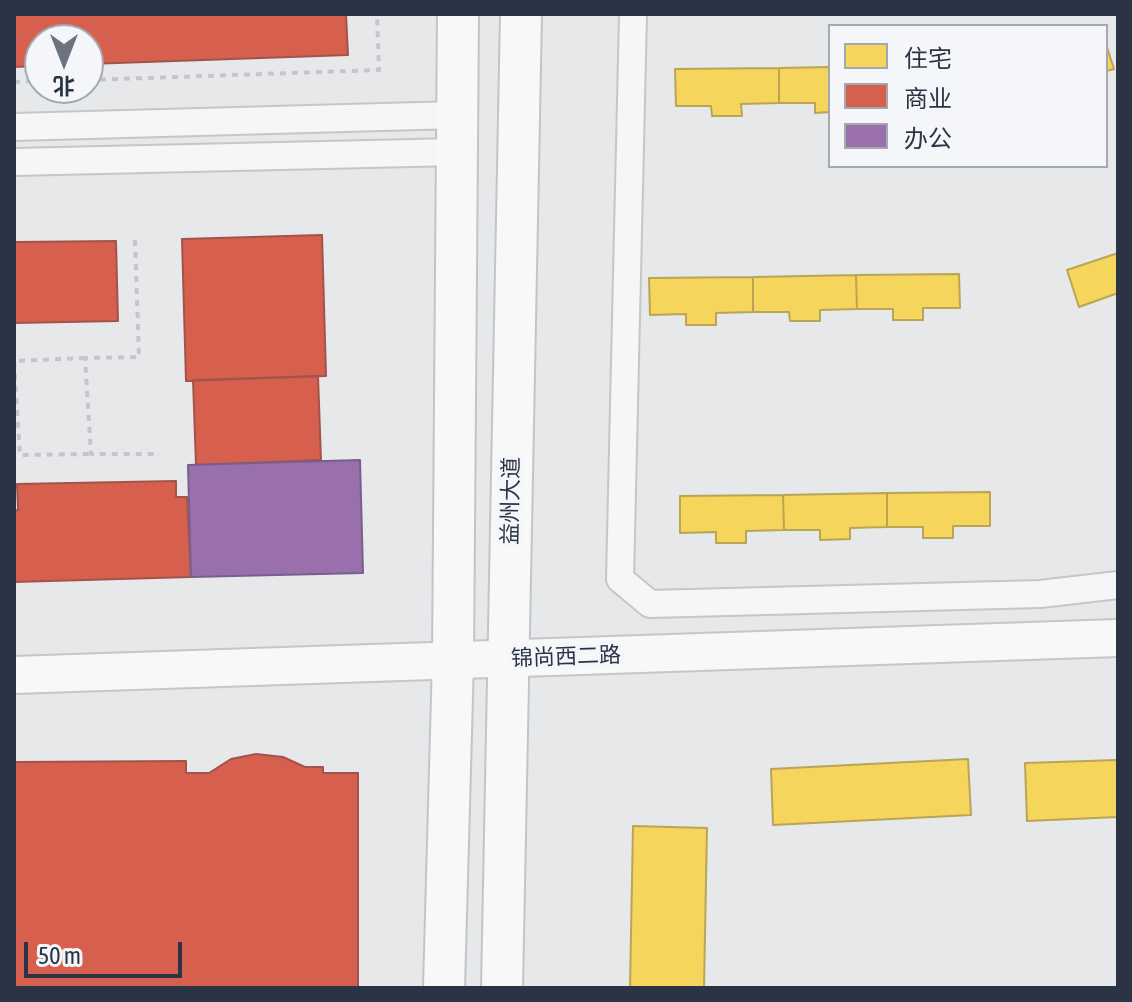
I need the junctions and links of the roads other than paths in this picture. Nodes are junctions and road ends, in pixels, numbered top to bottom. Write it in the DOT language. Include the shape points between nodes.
graph roads {
  1 [pos="458,14"];
  2 [pos="521,14"];
  3 [pos="633,14"];
  4 [pos="14,127"];
  5 [pos="457,134"];
  6 [pos="14,162"];
  7 [pos="1118,585"];
  8 [pos="1118,638"];
  9 [pos="453,660"];
  10 [pos="507,660"];
  11 [pos="14,675"];
  12 [pos="444,988"];
  13 [pos="502,988"];
  1 -- 5 [label="main road"];
  2 -- 10 [label="main road, 益州大道"];
  3 -- 7 [label="street" via="620,579 650,604 1040,594"];
  4 -- 5 [label="street"];
  5 -- 6 [label="street"];
  5 -- 9 [label="main road"];
  8 -- 10 [label="street, 锦尚西二路"];
  9 -- 10 [label="street, 锦尚西二路"];
  9 -- 11 [label="street, 锦尚西二路"];
  9 -- 12 [label="main road"];
  10 -- 13 [label="main road, 益州大道"];
}
